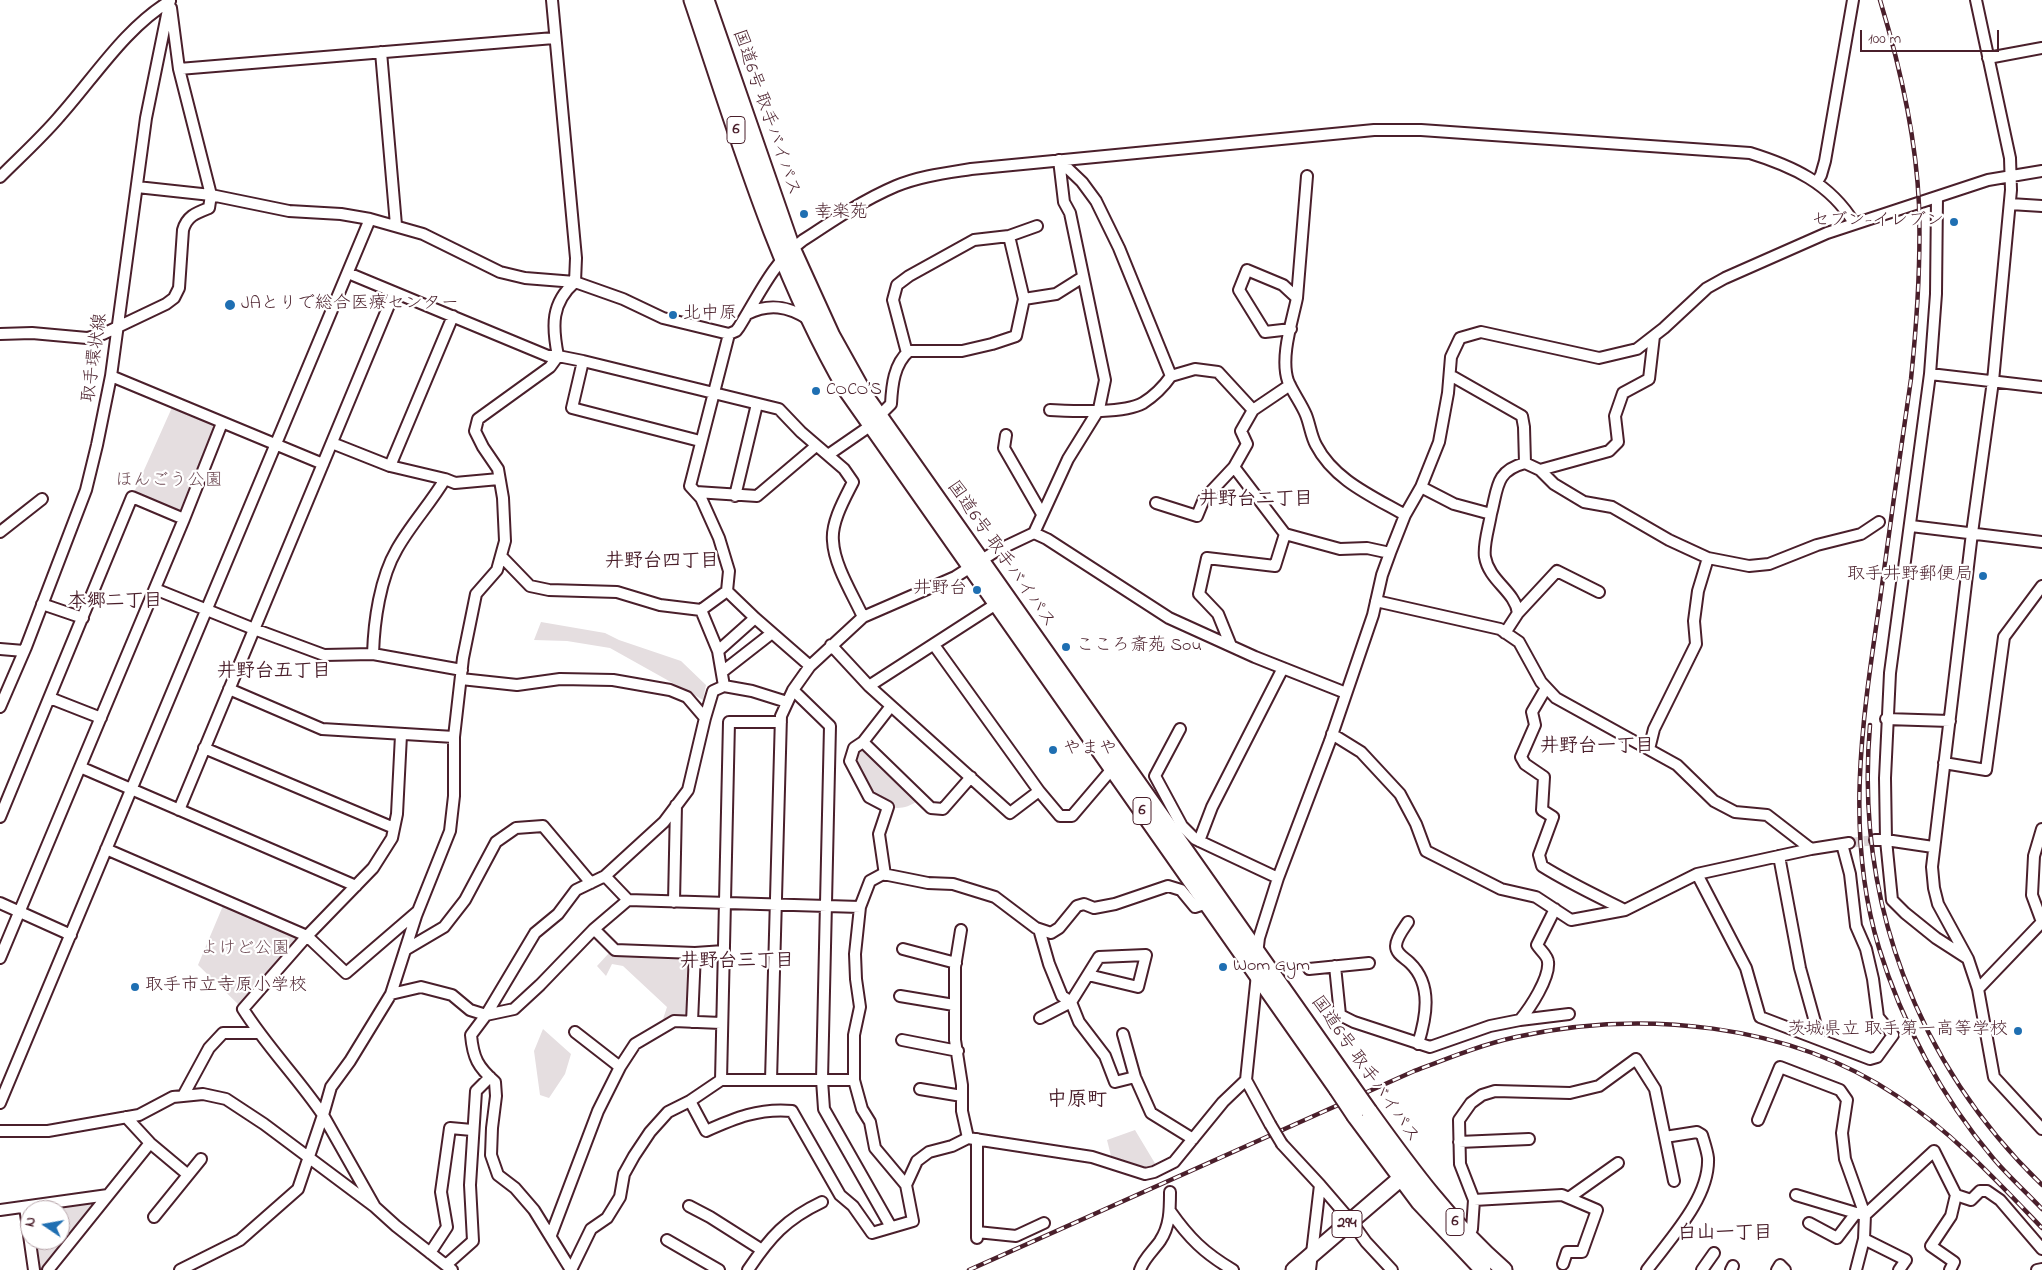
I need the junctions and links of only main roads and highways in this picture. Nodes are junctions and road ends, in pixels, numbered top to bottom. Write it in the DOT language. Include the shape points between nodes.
graph roads {
  1 [pos="692,0"];
  2 [pos="706,0"];
  3 [pos="874,421"];
  4 [pos="975,564"];
  5 [pos="1344,1087"];
  6 [pos="1406,1174"];
  7 [pos="1294,1270"];
  8 [pos="1483,1270"];
  9 [pos="1504,1270"];
  1 -- 3 [label="highway, 国道6号 取手バイパス / 6" via="782,259 834,370"];
  2 -- 3 [label="highway, 国道6号 取手バイパス / 6" via="792,248 832,336 866,398"];
  3 -- 4 [label="highway, 国道6号 取手バイパス / 6"];
  4 -- 5 [label="highway, 国道6号 取手バイパス / 6" via="1177,829"];
  4 -- 5 [label="highway, 国道6号 取手バイパス / 6" via="996,604 1112,769 1257,974"];
  5 -- 6 [label="highway, 国道6号 取手バイパス / 6, bridge"];
  6 -- 7 [label="highway, 294"];
  6 -- 8 [label="highway, 国道6号 取手バイパス / 6" via="1444,1230"];
  6 -- 9 [label="highway, 国道6号 取手バイパス / 6"];
}
